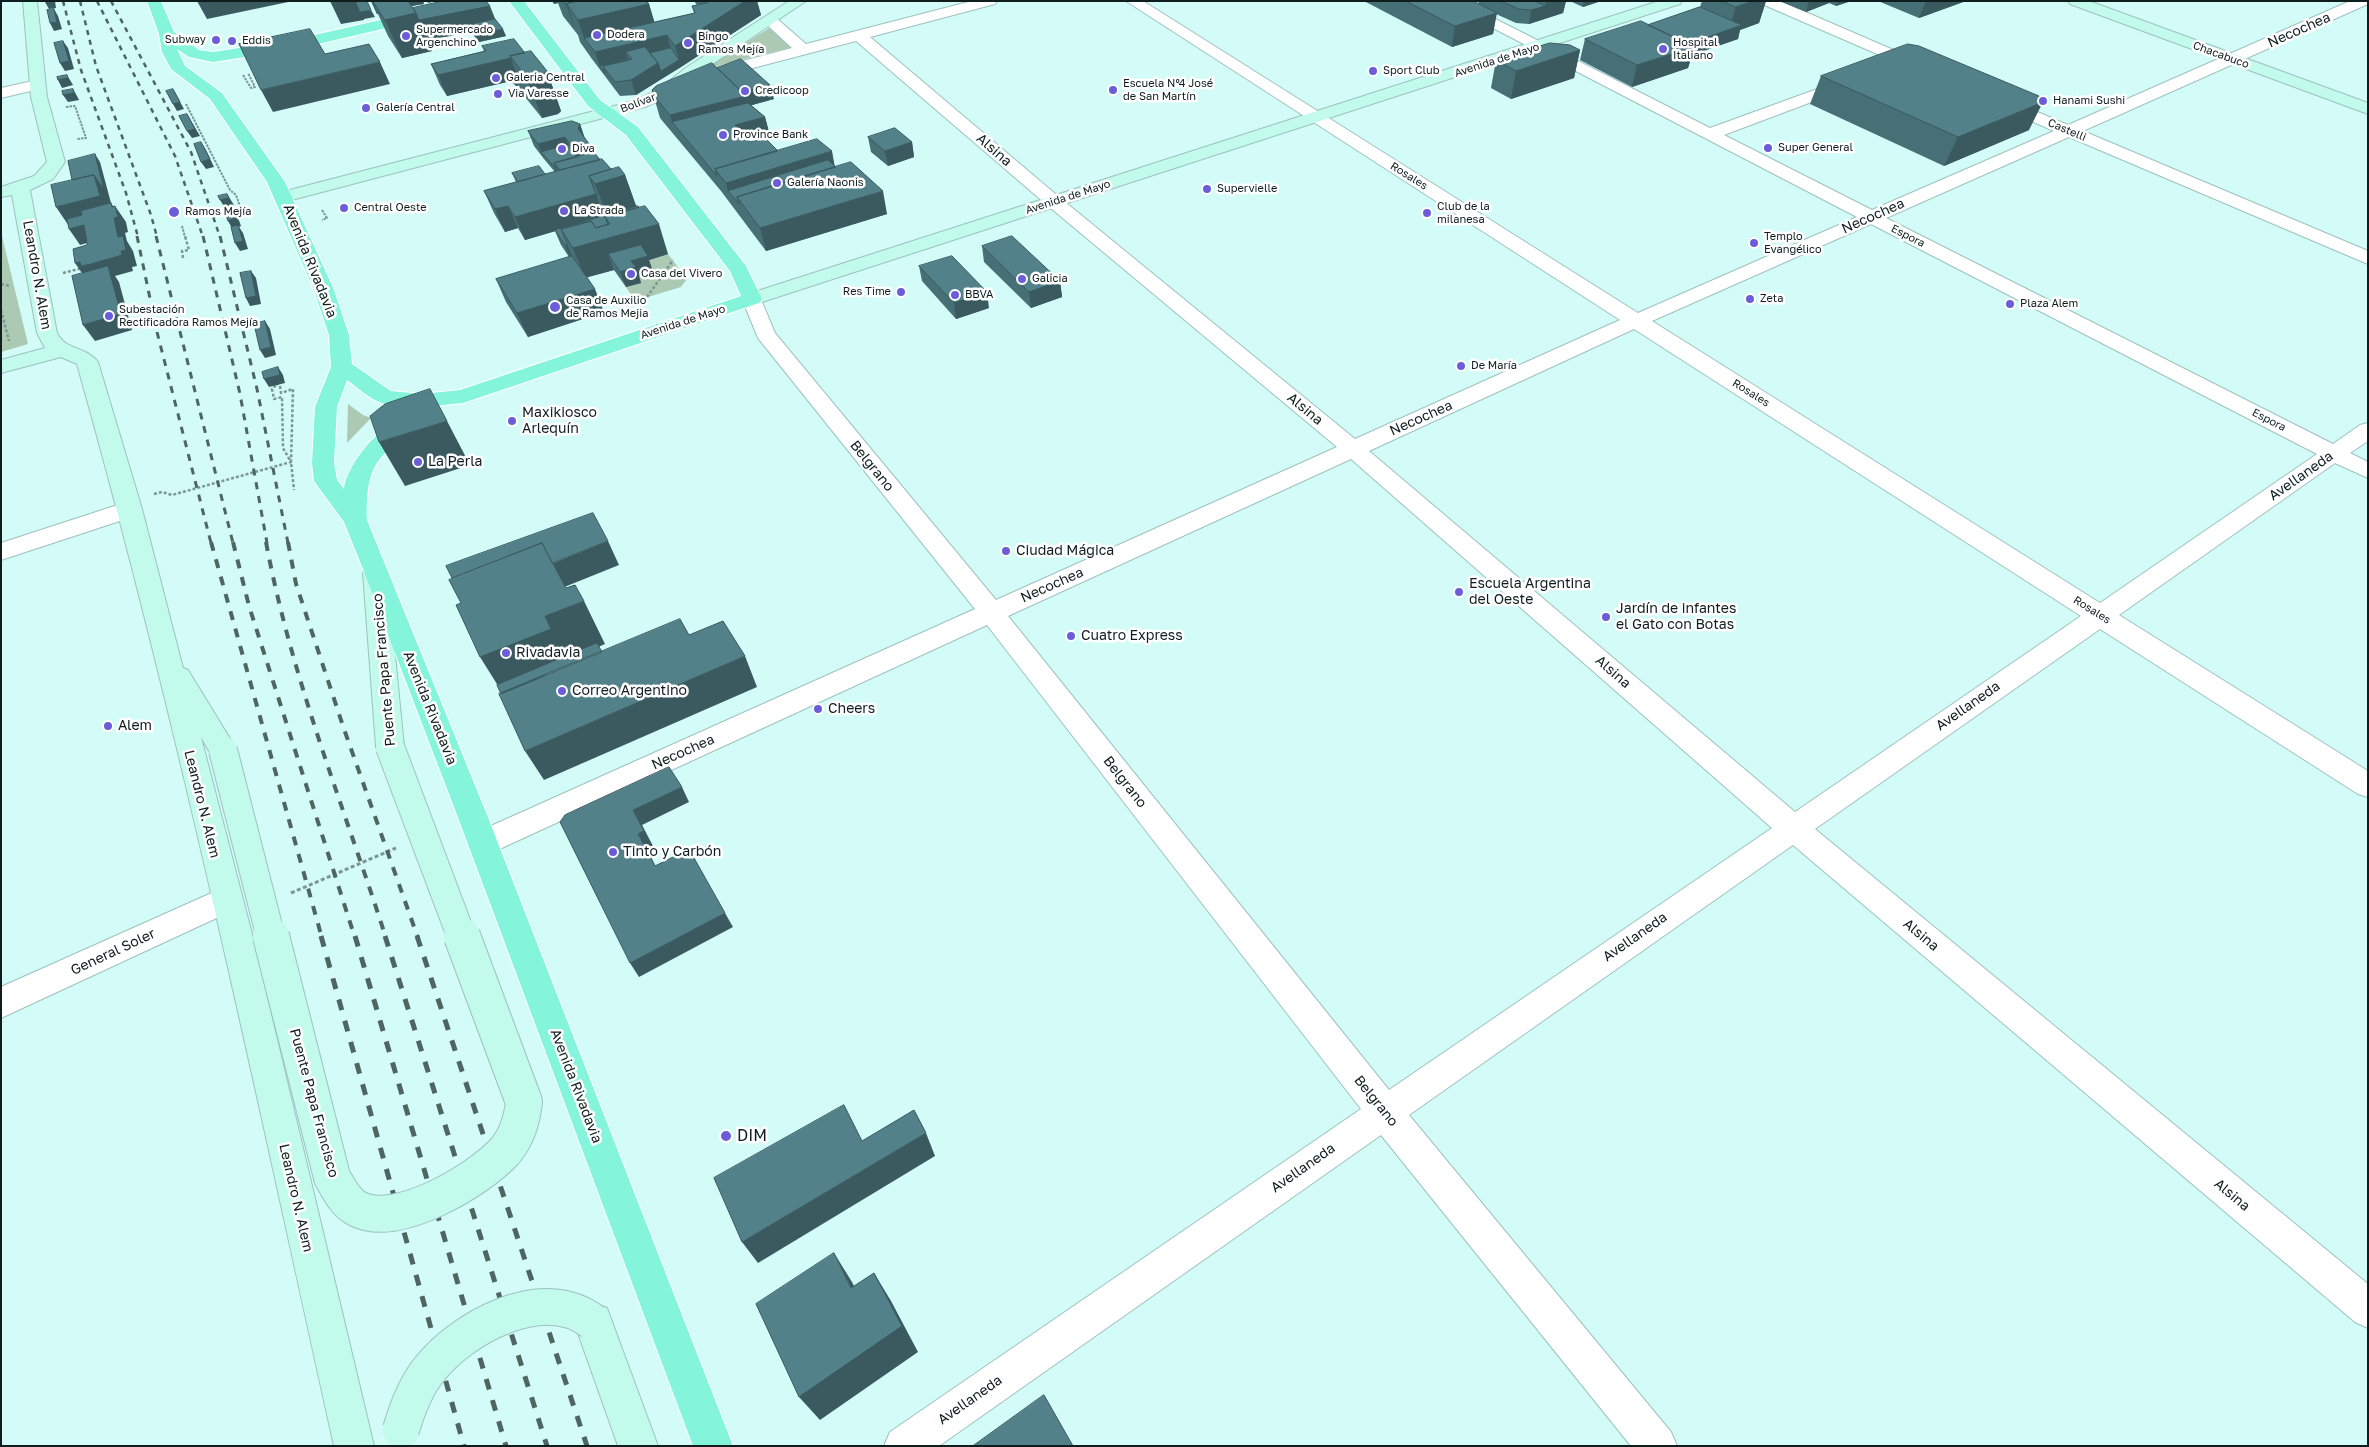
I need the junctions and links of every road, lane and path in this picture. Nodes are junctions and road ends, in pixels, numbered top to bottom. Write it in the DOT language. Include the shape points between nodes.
graph roads {
  1 [pos="30,1"];
  2 [pos="154,1"];
  3 [pos="484,1"];
  4 [pos="516,1"];
  5 [pos="799,1"];
  6 [pos="990,1"];
  7 [pos="1133,1"];
  8 [pos="1448,1"];
  9 [pos="1675,1"];
  10 [pos="1767,1"];
  11 [pos="2075,1"];
  12 [pos="2363,1"];
  13 [pos="770,20"];
  14 [pos="166,34"];
  15 [pos="858,35"];
  16 [pos="297,44"];
  17 [pos="1537,47"];
  18 [pos="802,49"];
  19 [pos="2233,59"];
  20 [pos="1906,61"];
  21 [pos="1888,68"];
  22 [pos="237,72"];
  23 [pos="1934,73"];
  24 [pos="1861,78"];
  25 [pos="37,85"];
  26 [pos="255,87"];
  27 [pos="1,92"];
  28 [pos="662,94"];
  29 [pos="1988,96"];
  30 [pos="65,103"];
  31 [pos="185,103"];
  32 [pos="2368,109"];
  33 [pos="608,114"];
  34 [pos="1317,118"];
  35 [pos="2070,131"];
  36 [pos="1708,135"];
  37 [pos="86,138"];
  38 [pos="20,187"];
  39 [pos="1,192"];
  40 [pos="284,197"];
  41 [pos="1053,201"];
  42 [pos="1869,217"];
  43 [pos="235,222"];
  44 [pos="182,226"];
  45 [pos="183,258"];
  46 [pos="2368,258"];
  47 [pos="673,260"];
  48 [pos="647,297"];
  49 [pos="752,299"];
  50 [pos="1,310"];
  51 [pos="1636,321"];
  52 [pos="1,344"];
  53 [pos="59,351"];
  54 [pos="342,367"];
  55 [pos="1,368"];
  56 [pos="275,378"];
  57 [pos="276,385"];
  58 [pos="463,396"];
  59 [pos="2368,430"];
  60 [pos="1353,449"];
  61 [pos="2334,454"];
  62 [pos="291,462"];
  63 [pos="2368,471"];
  64 [pos="294,490"];
  65 [pos="129,505"];
  66 [pos="355,520"];
  67 [pos="1,552"];
  68 [pos="375,569"];
  69 [pos="991,612"];
  70 [pos="2100,615"];
  71 [pos="166,654"];
  72 [pos="2368,786"];
  73 [pos="1793,828"];
  74 [pos="483,843"];
  75 [pos="398,847"];
  76 [pos="284,896"];
  77 [pos="226,900"];
  78 [pos="1,1003"];
  79 [pos="1384,1111"];
  80 [pos="2368,1309"];
  81 [pos="354,1446"];
  82 [pos="401,1446"];
  83 [pos="638,1446"];
  84 [pos="713,1446"];
  85 [pos="904,1446"];
  86 [pos="1658,1446"];
  1 -- 25 [label="main road"];
  2 -- 14 [label="main road, Avenida Rivadavia"];
  3 -- 16 [label="main road"];
  4 -- 33 [label="main road, Belgrano" via="594,103"];
  5 -- 13 [label="main road"];
  6 -- 15 [label="street, Bolívar"];
  7 -- 34 [label="street, Rosales"];
  8 -- 17 [label="street, Espora"];
  9 -- 17 [label="main road, Avenida de Mayo"];
  10 -- 20 [label="street"];
  11 -- 19 [label="main road, Chacabuco"];
  12 -- 19 [label="street, Necochea"];
  13 -- 18 [label="street"];
  13 -- 28 [label="main road" via="692,70"];
  14 -- 16 [label="main road" via="194,54 205,57"];
  14 -- 40 [label="main road, Avenida Rivadavia" via="170,52 179,69 219,89"];
  15 -- 18 [label="street, Bolívar"];
  15 -- 41 [label="street, Alsina"];
  16 -- 22 [label="main road" via="248,60"];
  17 -- 34 [label="main road, Avenida de Mayo"];
  17 -- 36 [label="street, Espora"];
  18 -- 28 [label="street, Bolívar" via="722,70"];
  19 -- 32 [label="main road, Chacabuco"];
  19 -- 35 [label="street, Necochea"];
  20 -- 21 [label="street"];
  20 -- 23 [label="street"];
  22 -- 26 [label="path" via="251,88"];
  24 -- 36 [label="street"];
  25 -- 27 [label="street"];
  25 -- 38 [label="main road" via="56,162 47,175"];
  28 -- 33 [label="main road, Bolívar"];
  29 -- 35 [label="street, Castelli"];
  30 -- 37 [label="path" via="67,108 75,106"];
  31 -- 43 [label="path" via="230,190 236,195 242,212 232,214"];
  33 -- 40 [label="main road, Bolívar"];
  33 -- 49 [label="main road, Belgrano" via="625,122 739,270"];
  34 -- 41 [label="main road, Avenida de Mayo"];
  34 -- 51 [label="street, Rosales"];
  35 -- 42 [label="street, Necochea"];
  35 -- 46 [label="street, Castelli"];
  36 -- 42 [label="street, Espora"];
  38 -- 39 [label="main road"];
  38 -- 53 [label="main road, Leandro N. Alem" via="47,333 52,346"];
  40 -- 54 [label="main road, Avenida Rivadavia" via="324,290 339,335"];
  41 -- 49 [label="main road, Avenida de Mayo"];
  41 -- 60 [label="street, Alsina"];
  42 -- 51 [label="street, Necochea"];
  42 -- 61 [label="street, Espora"];
  44 -- 45 [label="path" via="189,250 182,252"];
  47 -- 48 [label="path"];
  49 -- 58 [label="main road, Avenida de Mayo"];
  49 -- 69 [label="street, Belgrano" via="765,334"];
  50 -- 52 [label="path" via="9,342"];
  51 -- 60 [label="street, Necochea"];
  51 -- 70 [label="street, Rosales"];
  53 -- 55 [label="main road"];
  53 -- 65 [label="main road, Leandro N. Alem" via="77,354 87,362"];
  54 -- 58 [label="main road, Avenida de Mayo" via="385,397 421,401"];
  54 -- 66 [label="main road, Avenida Rivadavia" via="326,407 323,462 326,481"];
  56 -- 57 [label="path"];
  57 -- 62 [label="path" via="272,389 274,400 282,397 283,448"];
  57 -- 62 [label="path" via="280,386 281,393 293,389"];
  58 -- 66 [label="main road, Avenida de Mayo" via="397,432 370,455 357,480"];
  59 -- 61 [label="street, Avellaneda"];
  60 -- 69 [label="street, Necochea"];
  60 -- 73 [label="street, Alsina"];
  61 -- 63 [label="street, Espora"];
  61 -- 70 [label="street, Avellaneda"];
  62 -- 64 [label="path"];
  62 -- 65 [label="path" via="172,495 162,492"];
  65 -- 67 [label="street"];
  65 -- 71 [label="main road, Leandro N. Alem"];
  66 -- 68 [label="main road, Avenida Rivadavia"];
  68 -- 71 [label="main road, Puente Papa Francisco, bridge" via="390,747 524,1102 522,1126 505,1152 476,1176 411,1208 385,1213 362,1212 346,1202 332,1177 224,750"];
  68 -- 74 [label="main road, Avenida Rivadavia"];
  69 -- 74 [label="street, Necochea"];
  69 -- 79 [label="street, Belgrano"];
  70 -- 72 [label="street, Rosales"];
  70 -- 73 [label="street, Avellaneda"];
  71 -- 77 [label="main road, Leandro N. Alem"];
  73 -- 79 [label="street, Avellaneda"];
  73 -- 80 [label="street, Alsina"];
  74 -- 84 [label="main road, Avenida Rivadavia"];
  75 -- 76 [label="path"];
  77 -- 78 [label="street, General Soler"];
  77 -- 81 [label="main road, Leandro N. Alem"];
  79 -- 85 [label="street, Avellaneda"];
  79 -- 86 [label="street, Belgrano"];
  82 -- 83 [label="main road, bridge" via="408,1406 432,1366 457,1342 486,1323 524,1309 558,1308 576,1310 594,1322"];
}
